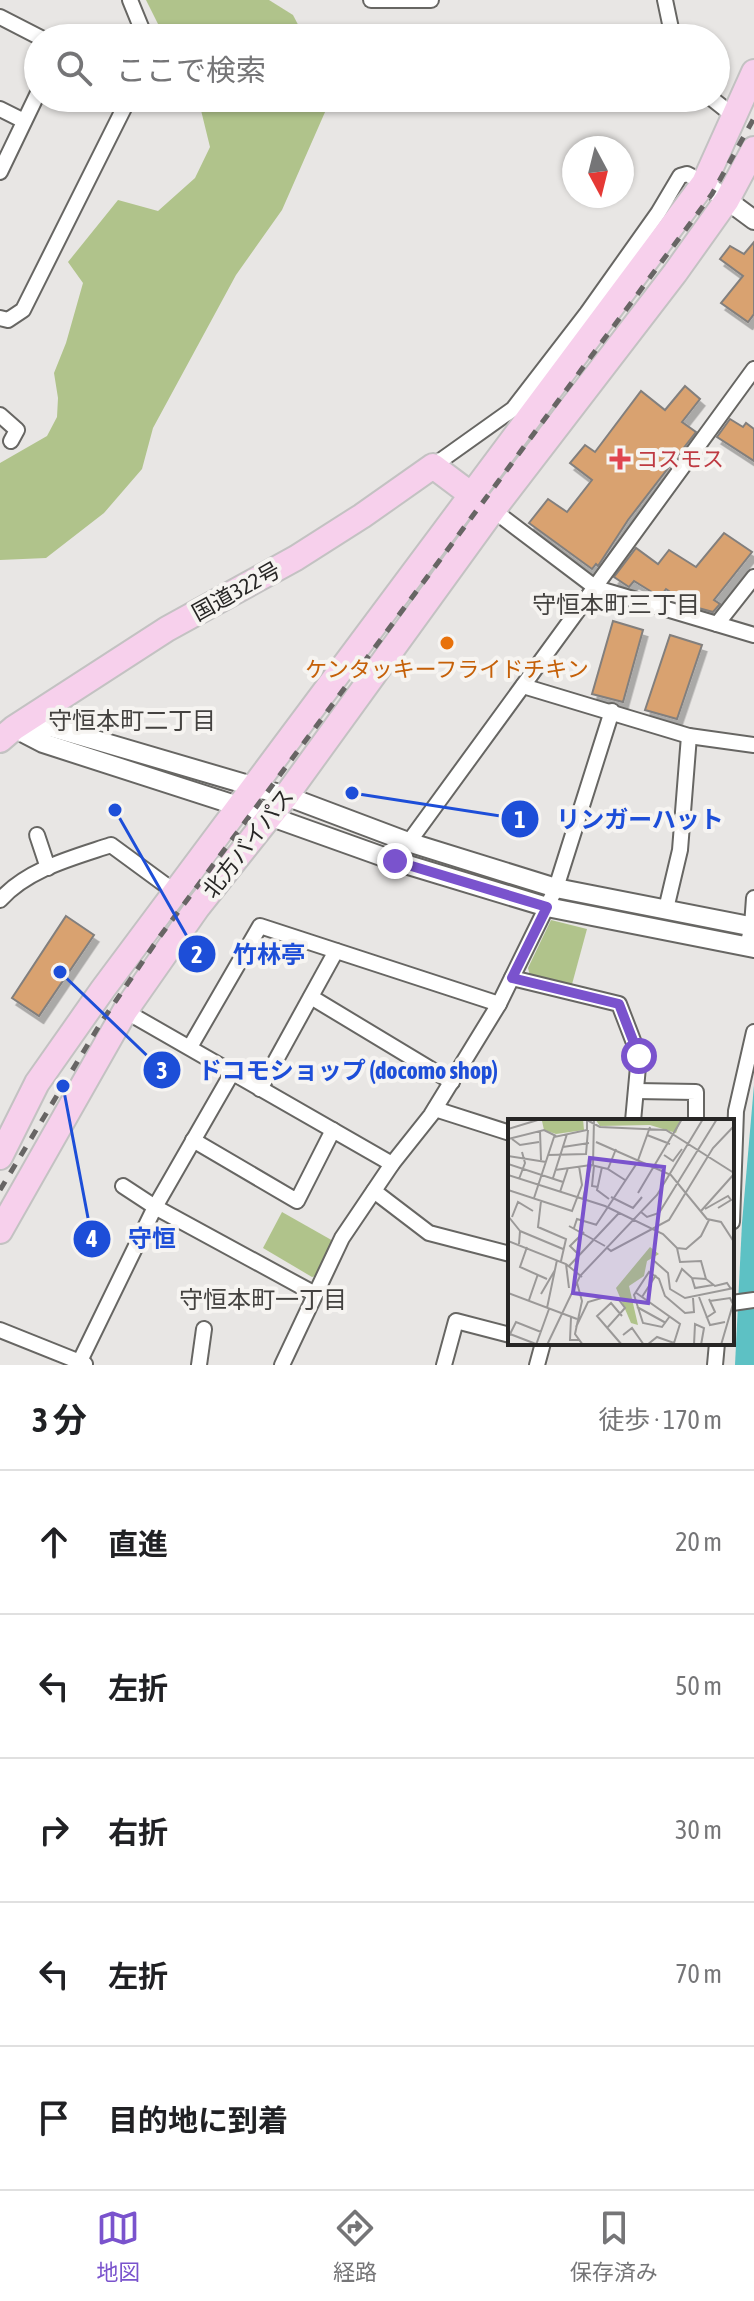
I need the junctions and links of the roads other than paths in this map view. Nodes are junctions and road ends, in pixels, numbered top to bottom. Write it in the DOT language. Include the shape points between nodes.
graph roads {
  1 [pos="130,0"];
  2 [pos="371,0"];
  3 [pos="431,0"];
  4 [pos="665,0"];
  5 [pos="0,17"];
  6 [pos="140,24"];
  7 [pos="670,24"];
  8 [pos="24,29"];
  9 [pos="754,72"];
  10 [pos="0,109"];
  11 [pos="28,112"];
  12 [pos="122,112"];
  13 [pos="729,112"];
  14 [pos="735,117"];
  15 [pos="24,121"];
  16 [pos="754,149"];
  17 [pos="0,172"];
  18 [pos="704,183"];
  19 [pos="727,200"];
  20 [pos="754,220"];
  21 [pos="0,318"];
  22 [pos="754,369"];
  23 [pos="740,388"];
  24 [pos="754,398"];
  25 [pos="0,415"];
  26 [pos="11,441"];
  27 [pos="433,466"];
  28 [pos="470,494"];
  29 [pos="493,510"];
  30 [pos="754,577"];
  31 [pos="596,588"];
  32 [pos="717,624"];
  33 [pos="754,635"];
  34 [pos="523,686"];
  35 [pos="612,711"];
  36 [pos="5,731"];
  37 [pos="689,736"];
  38 [pos="754,745"];
  39 [pos="255,787"];
  40 [pos="286,796"];
  41 [pos="237,805"];
  42 [pos="269,816"];
  43 [pos="37,835"];
  44 [pos="408,842"];
  45 [pos="395,861"];
  46 [pos="48,868"];
  47 [pos="556,888"];
  48 [pos="175,892"];
  49 [pos="754,898"];
  50 [pos="0,900"];
  51 [pos="547,907"];
  52 [pos="666,909"];
  53 [pos="753,926"];
  54 [pos="750,947"];
  55 [pos="336,951"];
  56 [pos="512,978"];
  57 [pos="311,997"];
  58 [pos="499,1004"];
  59 [pos="125,1011"];
  60 [pos="754,1032"];
  61 [pos="190,1047"];
  62 [pos="232,1073"];
  63 [pos="452,1082"];
  64 [pos="260,1089"];
  65 [pos="636,1091"];
  66 [pos="435,1109"];
  67 [pos="633,1119"];
  68 [pos="696,1119"];
  69 [pos="333,1130"];
  70 [pos="508,1132"];
  71 [pos="193,1140"];
  72 [pos="0,1157"];
  73 [pos="392,1164"];
  74 [pos="734,1166"];
  75 [pos="123,1186"];
  76 [pos="374,1191"];
  77 [pos="155,1207"];
  78 [pos="0,1231"];
  79 [pos="508,1253"];
  80 [pos="315,1294"];
  81 [pos="754,1300"];
  82 [pos="734,1303"];
  83 [pos="204,1329"];
  84 [pos="0,1330"];
  85 [pos="508,1334"];
  86 [pos="542,1345"];
  87 [pos="717,1345"];
  88 [pos="81,1364"];
  89 [pos="199,1365"];
  90 [pos="282,1365"];
  91 [pos="444,1365"];
  92 [pos="537,1365"];
  93 [pos="715,1365"];
  1 -- 6 [label="street"];
  2 -- 3 [label="street"];
  4 -- 7 [label="street"];
  5 -- 8 [label="street"];
  9 -- 14 [label="highway"];
  10 -- 15 [label="street"];
  11 -- 15 [label="street"];
  12 -- 21 [label="street" via="23,310 8,320"];
  13 -- 14 [label="street"];
  14 -- 18 [label="highway"];
  15 -- 17 [label="street"];
  16 -- 19 [label="highway"];
  18 -- 19 [label="street"];
  18 -- 27 [label="street" via="680,176 513,409"];
  18 -- 28 [label="highway"];
  19 -- 20 [label="street"];
  19 -- 29 [label="highway"];
  22 -- 23 [label="street"];
  23 -- 24 [label="street"];
  23 -- 31 [label="street"];
  25 -- 26 [label="street" via="17,430"];
  27 -- 28 [label="highway"];
  27 -- 36 [label="highway, 国道322号" via="296,558 167,629"];
  28 -- 29 [label="highway"];
  28 -- 39 [label="highway, 北方バイパス"];
  29 -- 31 [label="street"];
  29 -- 40 [label="highway, 北方バイパス"];
  30 -- 32 [label="street"];
  31 -- 32 [label="street"];
  31 -- 34 [label="street"];
  32 -- 33 [label="street"];
  34 -- 35 [label="street"];
  34 -- 44 [label="street"];
  35 -- 37 [label="street"];
  35 -- 47 [label="street"];
  36 -- 39 [label="street" via="51,727"];
  36 -- 41 [label="street"];
  37 -- 38 [label="street"];
  37 -- 52 [label="street" via="680,850"];
  39 -- 40 [label="street"];
  39 -- 41 [label="highway, 北方バイパス"];
  40 -- 42 [label="highway, 北方バイパス"];
  40 -- 44 [label="street"];
  41 -- 42 [label="street"];
  41 -- 48 [label="highway, 北方バイパス"];
  42 -- 45 [label="street"];
  42 -- 59 [label="highway, 北方バイパス"];
  43 -- 46 [label="street"];
  44 -- 45 [label="street"];
  44 -- 47 [label="street"];
  45 -- 51 [label="street"];
  46 -- 48 [label="street" via="111,845"];
  46 -- 50 [label="street" via="12,887"];
  47 -- 51 [label="street"];
  47 -- 52 [label="street"];
  48 -- 72 [label="highway, 北方バイパス" via="37,1083"];
  49 -- 53 [label="street"];
  51 -- 54 [label="street"];
  51 -- 56 [label="street"];
  52 -- 53 [label="street"];
  53 -- 54 [label="street"];
  55 -- 57 [label="street"];
  55 -- 58 [label="street"];
  55 -- 61 [label="street" via="260,926"];
  56 -- 58 [label="street"];
  56 -- 65 [label="street" via="619,1004 639,1056"];
  57 -- 63 [label="street"];
  57 -- 64 [label="street"];
  58 -- 63 [label="street"];
  59 -- 61 [label="street"];
  59 -- 78 [label="highway, 北方バイパス"];
  60 -- 74 [label="street" via="736,1111"];
  61 -- 62 [label="street"];
  62 -- 64 [label="street"];
  62 -- 71 [label="street"];
  63 -- 66 [label="street"];
  64 -- 69 [label="street"];
  65 -- 67 [label="street"];
  65 -- 68 [label="street" via="696,1092"];
  66 -- 70 [label="street"];
  66 -- 73 [label="street"];
  69 -- 71 [label="street" via="297,1201"];
  69 -- 73 [label="street"];
  71 -- 77 [label="street"];
  73 -- 76 [label="street"];
  75 -- 77 [label="street"];
  76 -- 79 [label="street" via="429,1233"];
  76 -- 80 [label="street" via="342,1238"];
  77 -- 80 [label="street"];
  77 -- 88 [label="street"];
  80 -- 90 [label="street"];
  81 -- 82 [label="street"];
  83 -- 89 [label="street"];
  84 -- 88 [label="street"];
  85 -- 91 [label="street" via="456,1321"];
  86 -- 92 [label="street"];
  87 -- 93 [label="street"];
}
